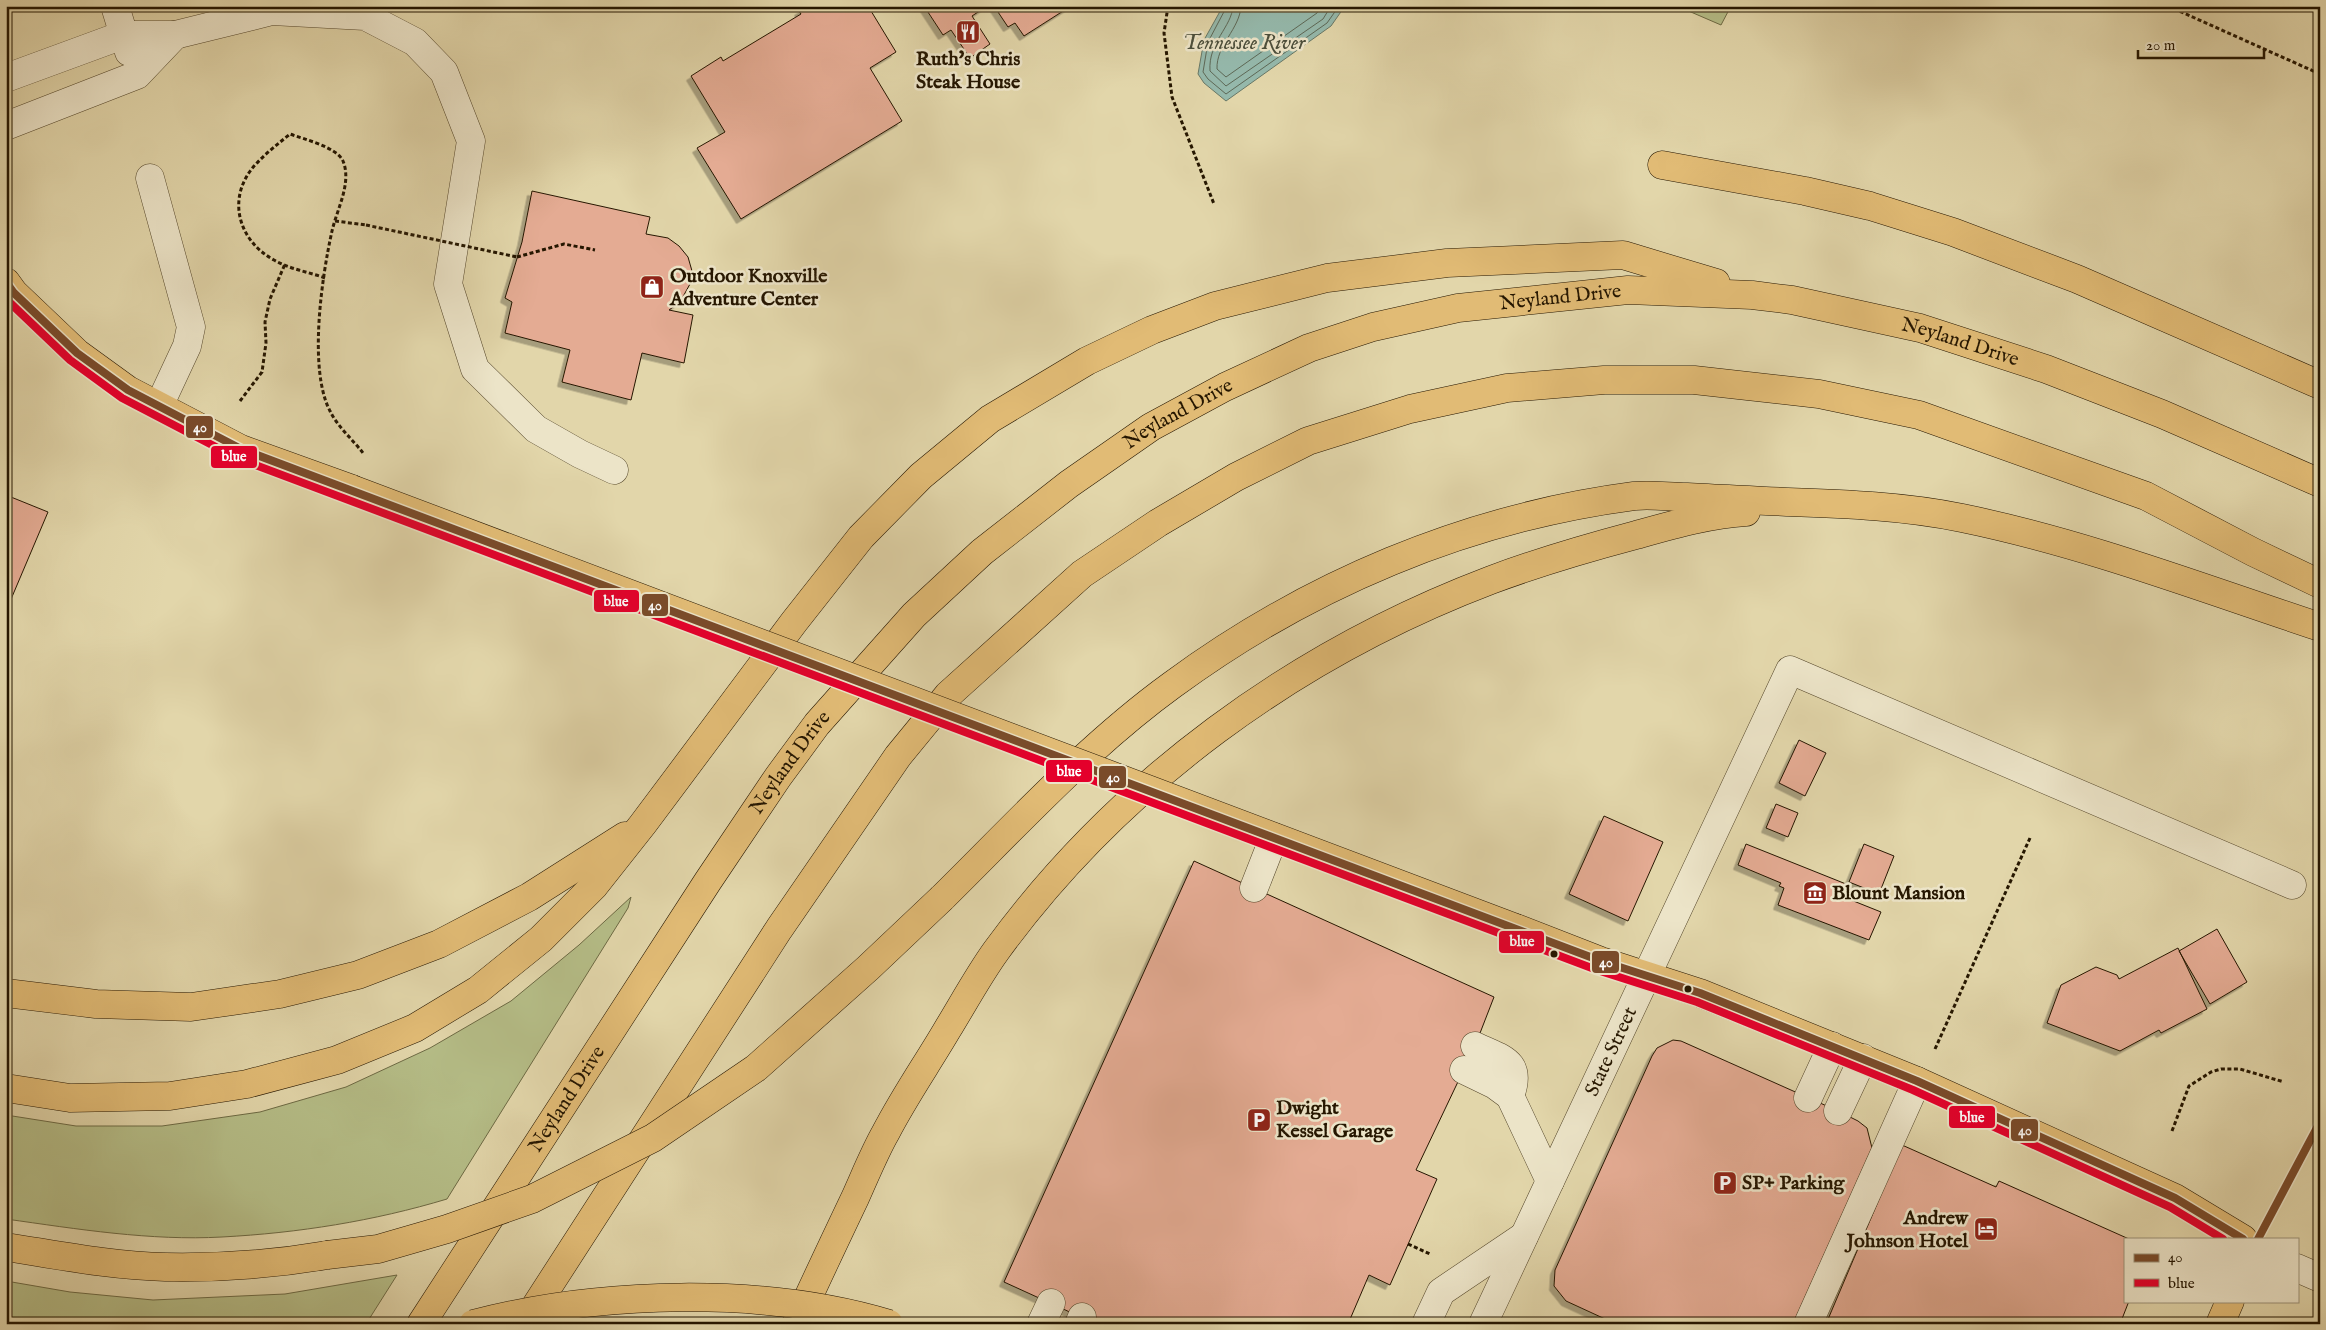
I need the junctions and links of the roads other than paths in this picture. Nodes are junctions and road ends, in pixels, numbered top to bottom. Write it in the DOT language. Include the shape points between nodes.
graph roads {
  1 [pos="115,6"];
  2 [pos="123,34"];
  3 [pos="175,36"];
  4 [pos="137,75"];
  5 [pos="6,78"];
  6 [pos="6,126"];
  7 [pos="1662,165"];
  8 [pos="150,178"];
  9 [pos="6,282"];
  10 [pos="1752,295"];
  11 [pos="2320,385"];
  12 [pos="159,406"];
  13 [pos="614,470"];
  14 [pos="2320,483"];
  15 [pos="1859,505"];
  16 [pos="2320,584"];
  17 [pos="2320,627"];
  18 [pos="644,824"];
  19 [pos="1274,837"];
  20 [pos="2292,885"];
  21 [pos="1254,888"];
  22 [pos="1647,976"];
  23 [pos="6,993"];
  24 [pos="1832,1046"];
  25 [pos="1469,1058"];
  26 [pos="1863,1058"];
  27 [pos="1917,1081"];
  28 [pos="6,1088"];
  29 [pos="1808,1098"];
  30 [pos="1838,1112"];
  31 [pos="1550,1181"];
  32 [pos="1524,1236"];
  33 [pos="2241,1238"];
  34 [pos="6,1247"];
  35 [pos="2298,1268"];
  36 [pos="2320,1278"];
  37 [pos="2230,1302"];
  38 [pos="421,1324"];
  39 [pos="473,1324"];
  40 [pos="524,1324"];
  41 [pos="796,1324"];
  42 [pos="889,1324"];
  43 [pos="1426,1324"];
  44 [pos="1483,1324"];
  45 [pos="1808,1324"];
  46 [pos="2220,1324"];
  1 -- 2 [label="street"];
  2 -- 3 [label="street"];
  2 -- 4 [label="street"];
  2 -- 5 [label="street"];
  3 -- 4 [label="street"];
  3 -- 13 [label="street" via="272,11 365,16 415,42 444,72 471,141 448,284 475,369 536,429"];
  4 -- 6 [label="street"];
  7 -- 11 [label="main road" via="1805,191 1870,206 1953,232 2077,279"];
  8 -- 12 [label="street" via="191,327 187,346"];
  9 -- 12 [label="main road" via="77,353 128,390"];
  10 -- 14 [label="main road, Neyland Drive" via="1792,300 1920,328 2037,366 2162,414"];
  10 -- 18 [label="main road" via="1623,255 1447,263 1327,278 1215,306 1152,330 1087,361 990,419 922,476 861,537"];
  10 -- 38 [label="main road, Neyland Drive" via="1628,290 1458,308 1373,327 1309,348 1225,387 1151,427 1069,484 982,552 914,615 816,724 708,881"];
  12 -- 19 [label="main road, bridge" via="241,449"];
  15 -- 17 [label="main road" via="1960,517 2051,539"];
  15 -- 34 [label="main road, bridge" via="1638,495 1538,514 1463,535 1341,582 1265,622 1172,684 1118,727 868,968 756,1068 653,1138 532,1199 447,1229 378,1248 238,1264 164,1267"];
  15 -- 41 [label="main road" via="1732,513 1660,528 1530,565 1448,596 1376,630 1312,666 1186,751 1106,824 1048,884 994,954 886,1132"];
  16 -- 40 [label="main road" via="2146,496 1919,415 1819,394 1694,380 1604,380 1507,388 1410,409 1308,441 1236,477 1173,514 1082,574 948,695 898,756 780,929"];
  18 -- 23 [label="main road" via="529,897 439,944 358,975 280,994 191,1007 96,1004"];
  18 -- 28 [label="main road" via="594,886 541,939 478,990 414,1028 337,1060 247,1084 170,1096 70,1098"];
  19 -- 21 [label="street"];
  19 -- 22 [label="main road, bridge"];
  20 -- 22 [label="street, State Street" via="1790,670"];
  22 -- 24 [label="main road" via="1700,993"];
  22 -- 31 [label="street, State Street"];
  24 -- 26 [label="main road"];
  24 -- 29 [label="street"];
  25 -- 31 [label="street" via="1510,1096"];
  26 -- 27 [label="main road"];
  26 -- 30 [label="street"];
  27 -- 33 [label="main road" via="2175,1198"];
  27 -- 45 [label="street"];
  31 -- 32 [label="street, State Street"];
  32 -- 43 [label="street" via="1441,1292"];
  32 -- 44 [label="street, State Street"];
  35 -- 36 [label="street"];
  37 -- 46 [label="main road"];
  39 -- 42 [label="main road, bridge" via="516,1313 658,1298 777,1302 828,1309"];
}
